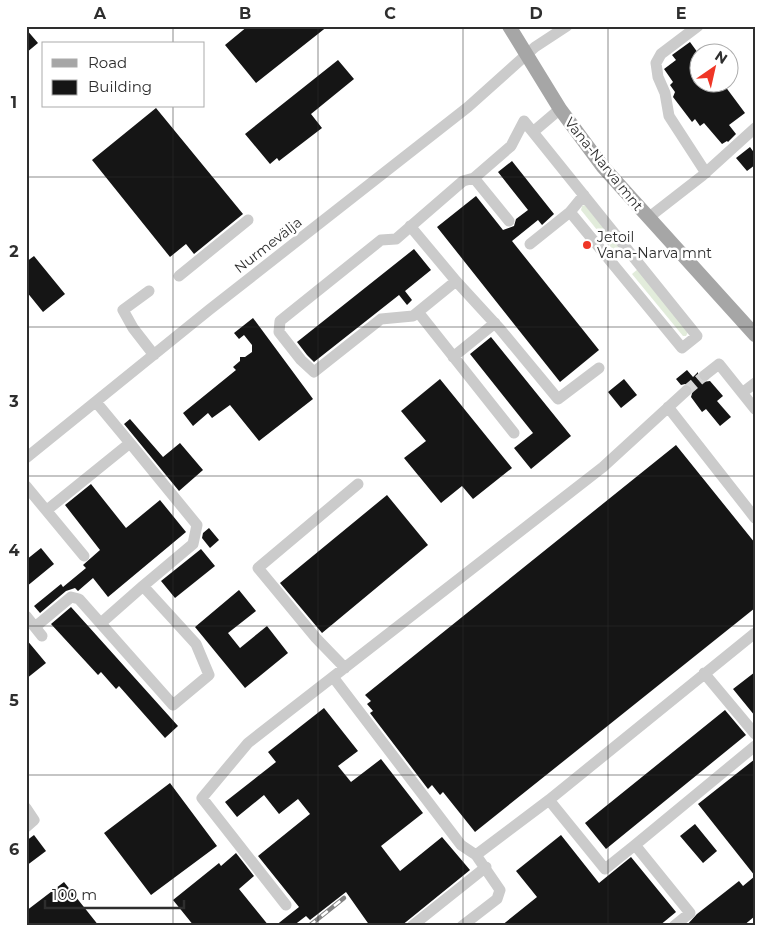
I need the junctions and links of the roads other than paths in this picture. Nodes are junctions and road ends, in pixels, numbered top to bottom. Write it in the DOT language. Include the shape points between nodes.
graph roads {
  1 [pos="509,26"];
  2 [pos="566,26"];
  3 [pos="698,26"];
  4 [pos="526,54"];
  5 [pos="560,109"];
  6 [pos="755,128"];
  7 [pos="533,132"];
  8 [pos="706,172"];
  9 [pos="474,178"];
  10 [pos="584,195"];
  11 [pos="570,212"];
  12 [pos="648,218"];
  13 [pos="248,220"];
  14 [pos="509,221"];
  15 [pos="410,226"];
  16 [pos="530,244"];
  17 [pos="633,256"];
  18 [pos="617,269"];
  19 [pos="179,276"];
  20 [pos="456,281"];
  21 [pos="149,291"];
  22 [pos="418,312"];
  23 [pos="495,323"];
  24 [pos="755,335"];
  25 [pos="154,355"];
  26 [pos="453,357"];
  27 [pos="600,368"];
  28 [pos="705,375"];
  29 [pos="755,383"];
  30 [pos="686,391"];
  31 [pos="742,393"];
  32 [pos="96,402"];
  33 [pos="668,407"];
  34 [pos="755,409"];
  35 [pos="514,433"];
  36 [pos="130,443"];
  37 [pos="26,458"];
  38 [pos="358,484"];
  39 [pos="26,486"];
  40 [pos="47,510"];
  41 [pos="755,518"];
  42 [pos="84,556"];
  43 [pos="143,586"];
  44 [pos="26,616"];
  45 [pos="101,623"];
  46 [pos="755,633"];
  47 [pos="345,668"];
  48 [pos="704,674"];
  49 [pos="333,677"];
  50 [pos="755,734"];
  51 [pos="755,746"];
  52 [pos="549,800"];
  53 [pos="26,808"];
  54 [pos="26,827"];
  55 [pos="635,845"];
  56 [pos="476,855"];
  57 [pos="486,867"];
  58 [pos="286,905"];
  59 [pos="412,926"];
  60 [pos="462,926"];
  61 [pos="674,926"];
  1 -- 4 [label="main road, Vana-Narva mnt"];
  2 -- 4 [label="street, Nurmevälja"];
  3 -- 8 [label="street" via="661,54 656,63 669,116"];
  4 -- 5 [label="main road, Vana-Narva mnt"];
  4 -- 25 [label="street, Nurmevälja" via="468,107"];
  5 -- 7 [label="street"];
  5 -- 12 [label="main road, Vana-Narva mnt" via="602,167"];
  6 -- 8 [label="street"];
  7 -- 9 [label="street" via="524,121 511,146"];
  7 -- 10 [label="street"];
  8 -- 12 [label="street"];
  9 -- 14 [label="street"];
  9 -- 15 [label="street" via="462,181"];
  10 -- 11 [label="street"];
  10 -- 17 [label="street"];
  11 -- 16 [label="street"];
  11 -- 18 [label="street"];
  12 -- 24 [label="main road, Vana-Narva mnt"];
  13 -- 19 [label="street"];
  15 -- 20 [label="street"];
  15 -- 22 [label="street" via="396,238 381,240 280,321 279,332 314,372 381,319 413,316"];
  17 -- 18 [label="street"];
  17 -- 18 [label="street" via="697,336 682,348"];
  20 -- 22 [label="street"];
  20 -- 23 [label="street"];
  21 -- 25 [label="street" via="124,310"];
  22 -- 26 [label="street"];
  23 -- 26 [label="street"];
  23 -- 27 [label="street" via="558,400"];
  25 -- 32 [label="street, Nurmevälja"];
  26 -- 35 [label="street"];
  28 -- 31 [label="street" via="719,364"];
  29 -- 31 [label="street"];
  30 -- 33 [label="street"];
  31 -- 34 [label="street"];
  32 -- 36 [label="street"];
  32 -- 37 [label="street, Nurmevälja"];
  33 -- 41 [label="street"];
  33 -- 47 [label="street" via="602,467"];
  36 -- 40 [label="street"];
  36 -- 43 [label="street" via="198,525 193,544"];
  38 -- 47 [label="street" via="258,568"];
  39 -- 40 [label="street"];
  40 -- 42 [label="street"];
  43 -- 45 [label="street"];
  43 -- 45 [label="street" via="196,644 209,675 173,705"];
  44 -- 45 [label="street" via="39,631 71,597 80,599"];
  46 -- 48 [label="street"];
  47 -- 49 [label="street"];
  48 -- 50 [label="street"];
  48 -- 52 [label="street"];
  49 -- 56 [label="street" via="461,845"];
  49 -- 58 [label="street" via="248,744 202,798"];
  51 -- 55 [label="street"];
  52 -- 55 [label="street" via="605,869"];
  52 -- 56 [label="street"];
  53 -- 54 [label="street" via="34,820"];
  55 -- 61 [label="street" via="690,913"];
  56 -- 57 [label="street"];
  57 -- 59 [label="street"];
  57 -- 60 [label="street" via="500,890 497,899"];
}
